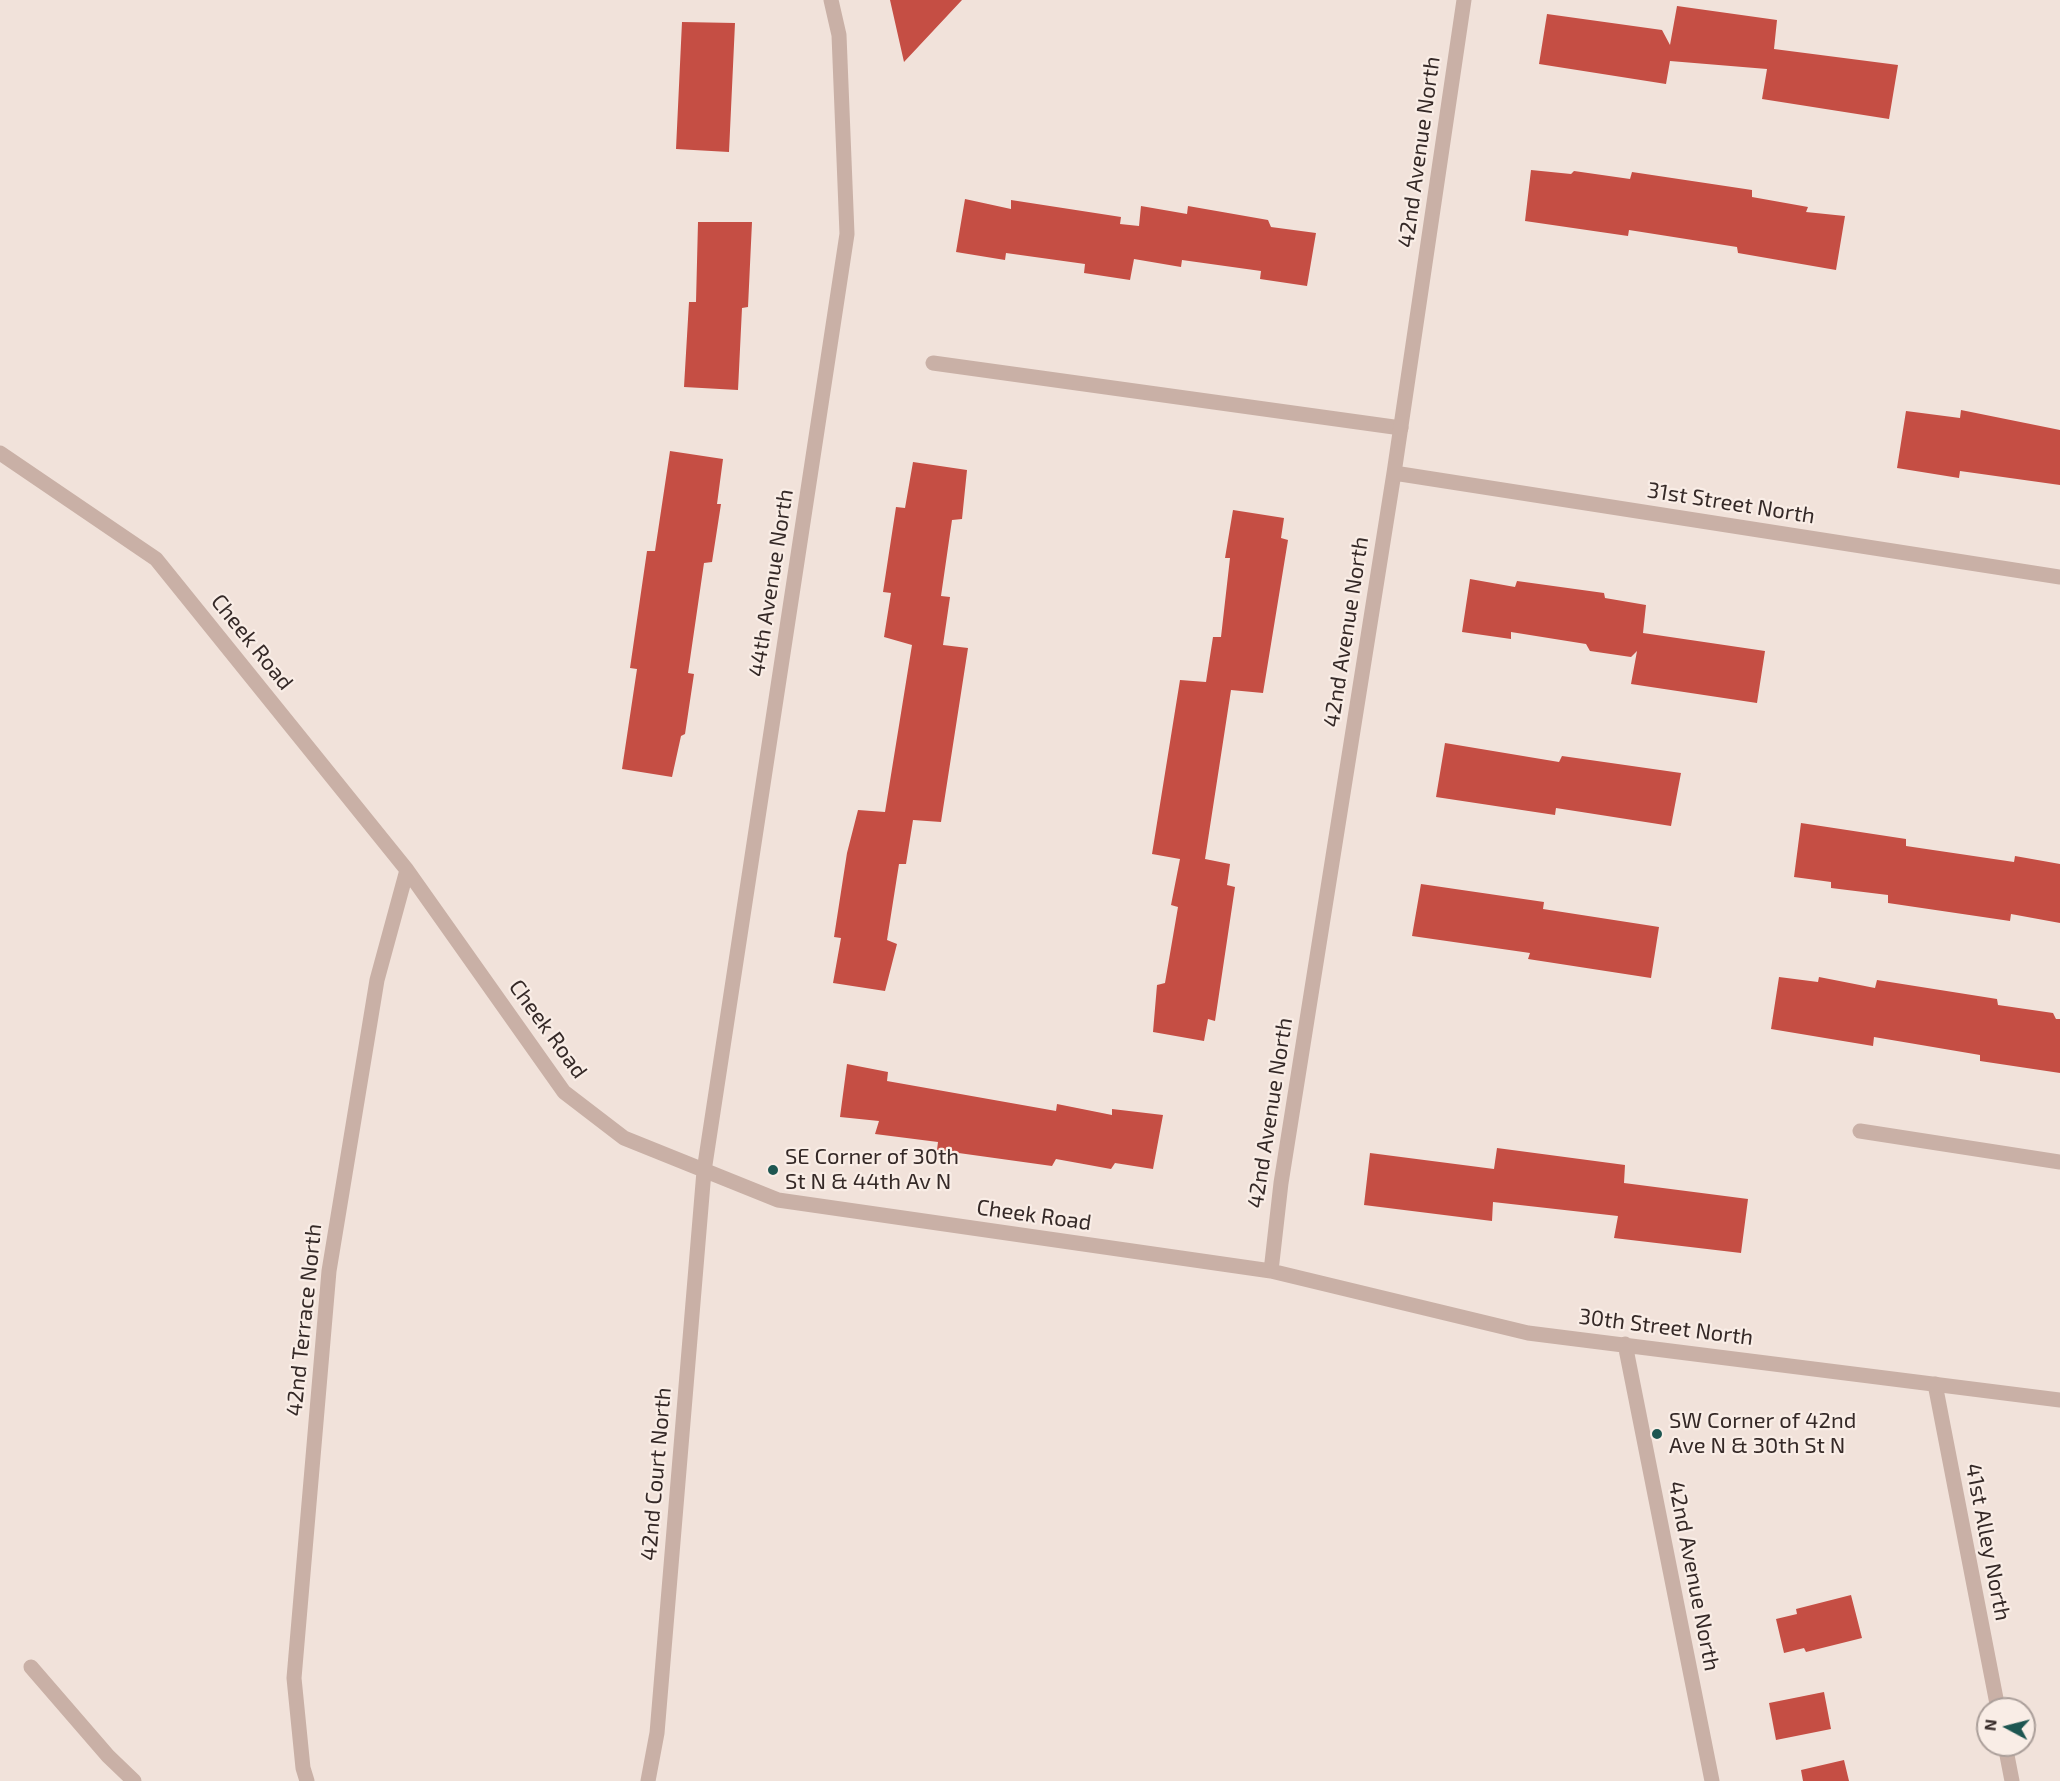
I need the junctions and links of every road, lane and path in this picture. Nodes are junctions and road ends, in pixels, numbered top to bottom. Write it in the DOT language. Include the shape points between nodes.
graph roads {
  1 [pos="831,0"];
  2 [pos="1464,0"];
  3 [pos="933,363"];
  4 [pos="1401,428"];
  5 [pos="0,453"];
  6 [pos="1394,473"];
  7 [pos="2060,578"];
  8 [pos="407,870"];
  9 [pos="1860,1131"];
  10 [pos="2060,1162"];
  11 [pos="704,1171"];
  12 [pos="1271,1271"];
  13 [pos="1625,1344"];
  14 [pos="1935,1384"];
  15 [pos="2060,1400"];
  16 [pos="31,1667"];
  17 [pos="1996,1697"];
  18 [pos="2007,1757"];
  19 [pos="134,1781"];
  20 [pos="307,1781"];
  21 [pos="648,1781"];
  22 [pos="1712,1781"];
  23 [pos="2012,1781"];
  1 -- 11 [label="street, 44th Avenue North" via="839,35 847,234"];
  2 -- 4 [label="street, 42nd Avenue North"];
  3 -- 4 [label="street"];
  4 -- 6 [label="street, 42nd Avenue North"];
  5 -- 8 [label="street, Cheek Road" via="156,559"];
  6 -- 7 [label="street, 31st Street North"];
  6 -- 12 [label="street, 42nd Avenue North" via="1281,1183"];
  8 -- 11 [label="street, Cheek Road" via="564,1092 624,1138"];
  8 -- 20 [label="street, 42nd Terrace North" via="377,980 329,1271 294,1678"];
  9 -- 10 [label="street"];
  11 -- 12 [label="street, Cheek Road" via="778,1200"];
  11 -- 21 [label="street, 42nd Court North" via="657,1732"];
  12 -- 13 [label="street, 30th Street North" via="1528,1333"];
  13 -- 14 [label="street, 30th Street North"];
  13 -- 22 [label="street, 42nd Avenue North"];
  14 -- 15 [label="street, 30th Street North"];
  14 -- 17 [label="street, 41st Alley North"];
  16 -- 19 [label="street"];
  18 -- 23 [label="street"];
}
